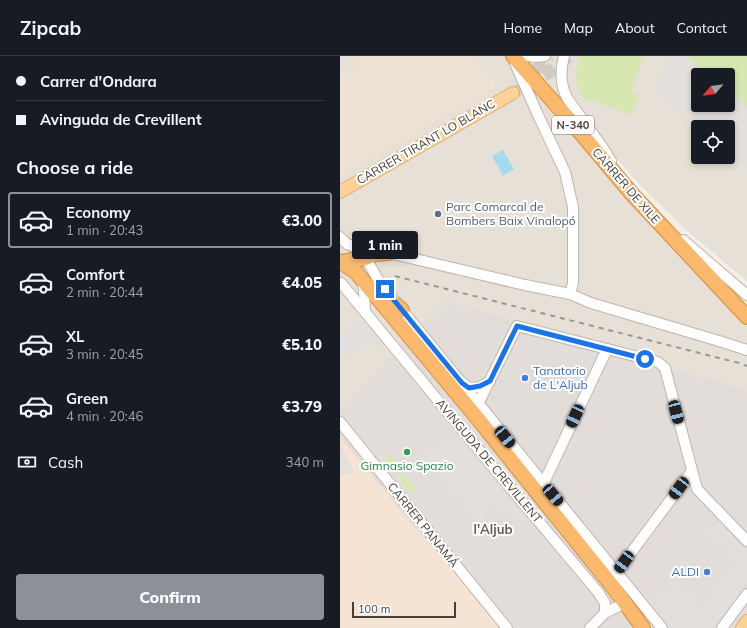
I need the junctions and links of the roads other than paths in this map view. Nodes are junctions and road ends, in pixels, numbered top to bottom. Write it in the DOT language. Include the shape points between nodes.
graph roads {
  1 [pos="513,56"];
  2 [pos="526,56"];
  3 [pos="544,56"];
  4 [pos="564,56"];
  5 [pos="340,182"];
  6 [pos="340,192"];
  7 [pos="632,194"];
  8 [pos="664,230"];
  9 [pos="340,237"];
  10 [pos="356,247"];
  11 [pos="388,253"];
  12 [pos="365,258"];
  13 [pos="341,262"];
  14 [pos="367,278"];
  15 [pos="341,283"];
  16 [pos="570,294"];
  17 [pos="747,295"];
  18 [pos="402,310"];
  19 [pos="365,312"];
  20 [pos="745,314"];
  21 [pos="607,349"];
  22 [pos="747,350"];
  23 [pos="490,381"];
  24 [pos="462,383"];
  25 [pos="479,410"];
  26 [pos="340,422"];
  27 [pos="692,471"];
  28 [pos="679,488"];
  29 [pos="541,489"];
  30 [pos="697,489"];
  31 [pos="747,541"];
  32 [pos="613,577"];
  33 [pos="747,594"];
  34 [pos="625,603"];
  35 [pos="605,613"];
  36 [pos="747,621"];
  37 [pos="507,628"];
  38 [pos="590,628"];
  39 [pos="643,628"];
  40 [pos="662,628"];
  41 [pos="722,628"];
  42 [pos="742,628"];
  1 -- 7 [label="highway, CARRER DE XILE / N-340"];
  1 -- 16 [label="street" via="565,172 573,207 573,283"];
  2 -- 3 [label="street"];
  4 -- 7 [label="street" via="561,79 564,93 624,177"];
  5 -- 6 [label="main road, CARRER TIRANT LO BLANC" via="511,89"];
  7 -- 8 [label="highway, CARRER DE XILE / N-340"];
  8 -- 17 [label="street" via="683,241"];
  8 -- 20 [label="highway, CARRER DE XILE / N-340"];
  9 -- 10 [label="street, AVINGUDA DE CREVILLENT" via="347,244"];
  10 -- 11 [label="street"];
  10 -- 12 [label="street, AVINGUDA DE CREVILLENT"];
  11 -- 12 [label="highway"];
  11 -- 14 [label="street" via="377,261"];
  11 -- 16 [label="street"];
  12 -- 13 [label="highway"];
  12 -- 14 [label="street, AVINGUDA DE CREVILLENT"];
  13 -- 14 [label="highway, AVINGUDA DE CREVILLENT"];
  14 -- 18 [label="highway"];
  14 -- 19 [label="street, AVINGUDA DE CREVILLENT" via="364,289"];
  14 -- 25 [label="highway, AVINGUDA DE CREVILLENT"];
  15 -- 19 [label="street, AVINGUDA DE CREVILLENT"];
  16 -- 22 [label="street" via="591,303"];
  18 -- 24 [label="street, AVINGUDA DE CREVILLENT"];
  19 -- 35 [label="street, AVINGUDA DE CREVILLENT" via="598,592 605,603"];
  21 -- 23 [label="street" via="517,326"];
  21 -- 27 [label="street" via="658,362 665,368"];
  21 -- 29 [label="street"];
  23 -- 24 [label="street" via="469,388"];
  23 -- 25 [label="street"];
  24 -- 25 [label="street, AVINGUDA DE CREVILLENT"];
  25 -- 29 [label="highway, AVINGUDA DE CREVILLENT"];
  26 -- 37 [label="street, CARRER PANAMÁ"];
  27 -- 28 [label="street"];
  27 -- 30 [label="street"];
  28 -- 30 [label="street"];
  28 -- 32 [label="street"];
  29 -- 32 [label="highway, AVINGUDA DE CREVILLENT"];
  30 -- 31 [label="street"];
  32 -- 34 [label="highway, AVINGUDA DE CREVILLENT"];
  32 -- 40 [label="street, AVINGUDA DE CREVILLENT"];
  33 -- 41 [label="street"];
  34 -- 35 [label="street"];
  34 -- 39 [label="highway, AVINGUDA DE CREVILLENT"];
  35 -- 38 [label="street"];
  36 -- 42 [label="main road"];
}
